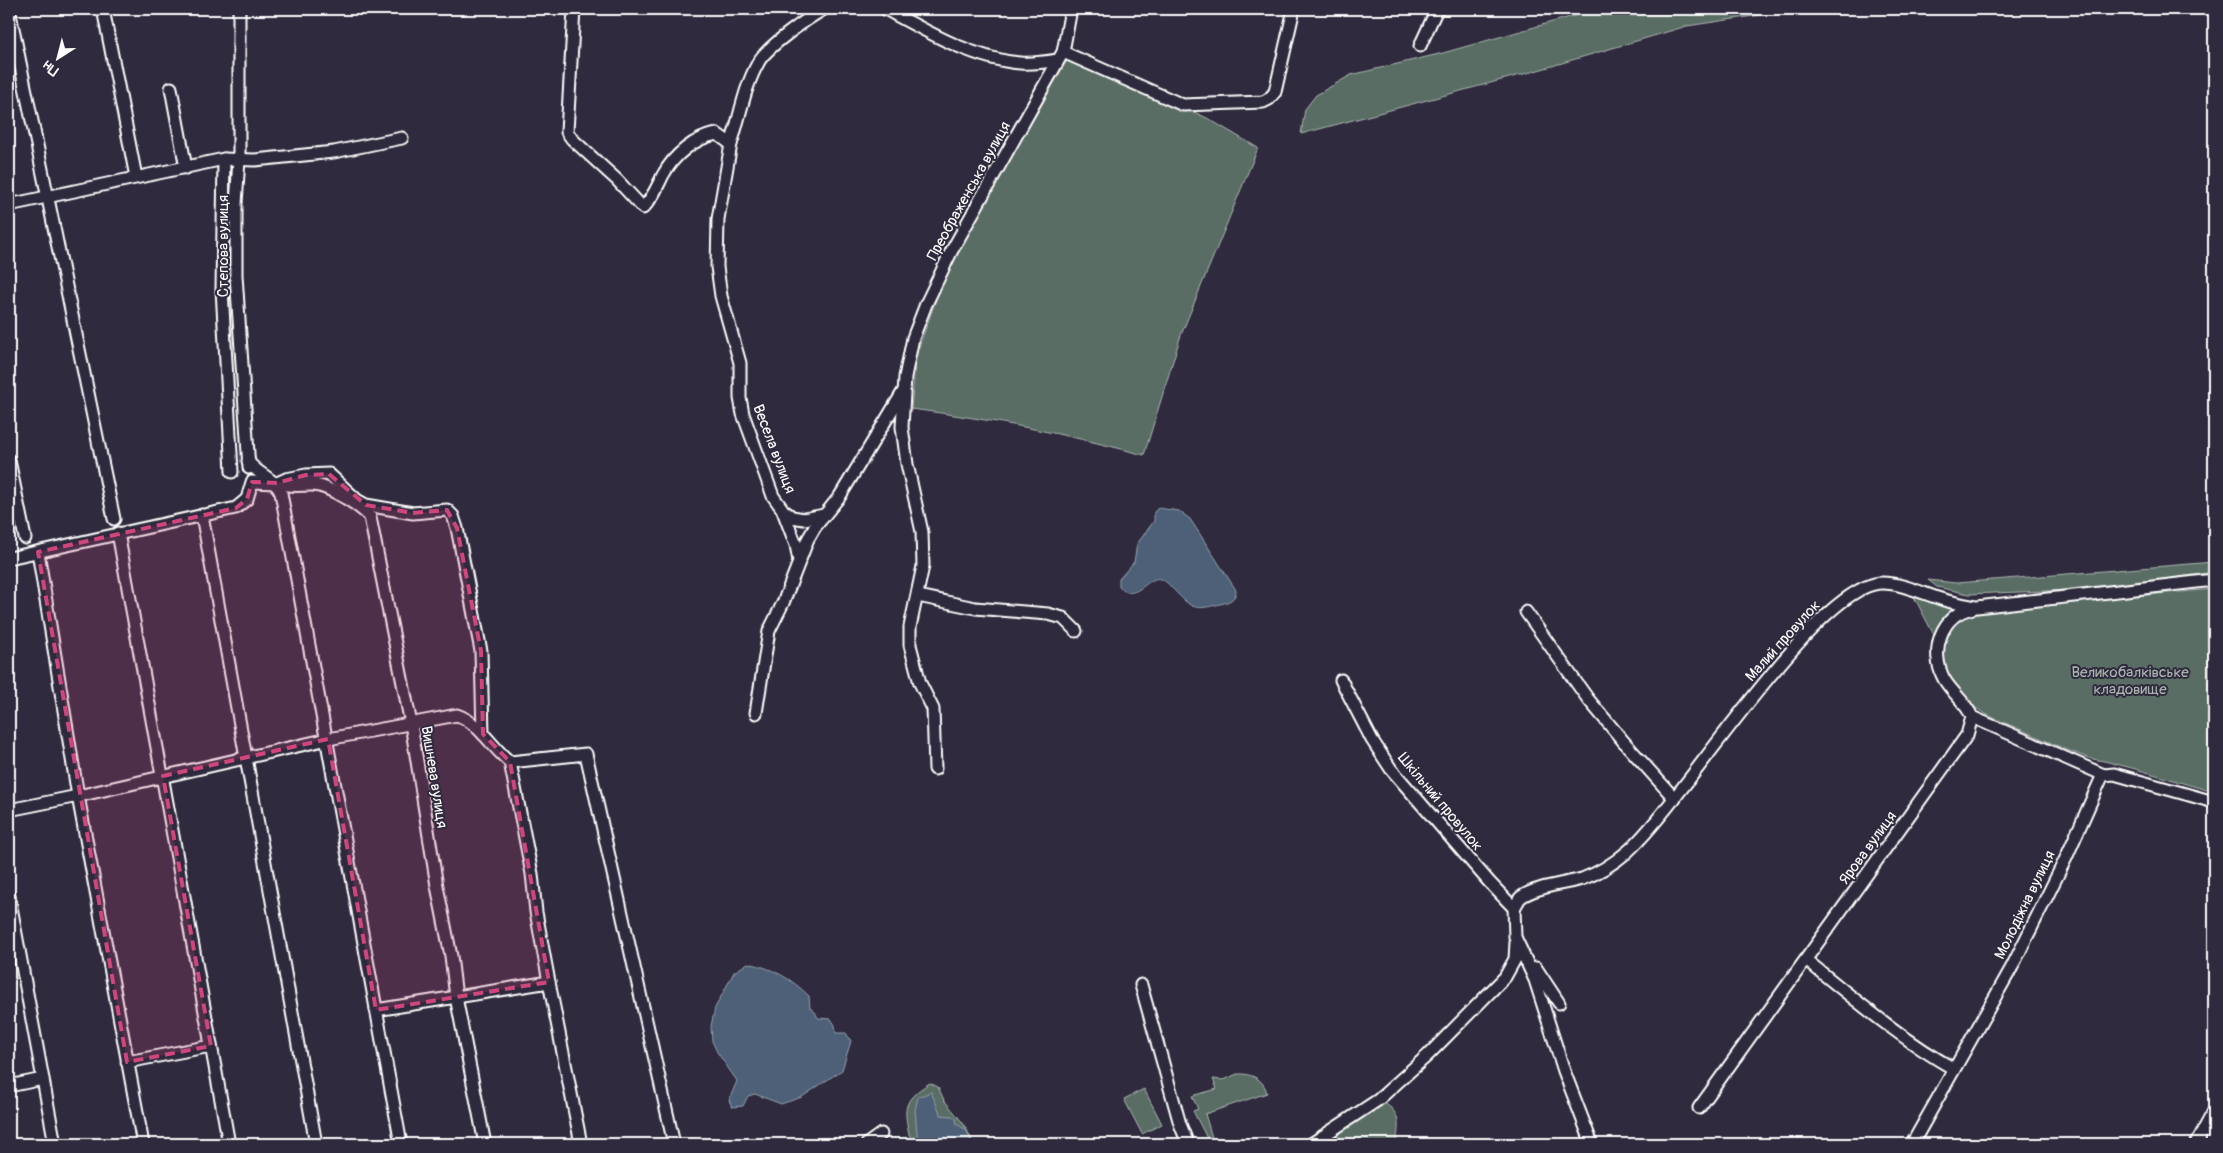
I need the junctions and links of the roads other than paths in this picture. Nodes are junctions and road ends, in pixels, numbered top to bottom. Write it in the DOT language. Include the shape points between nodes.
graph roads {
  1 [pos="9,9"];
  2 [pos="103,9"];
  3 [pos="239,9"];
  4 [pos="574,9"];
  5 [pos="824,9"];
  6 [pos="885,9"];
  7 [pos="1071,9"];
  8 [pos="1294,9"];
  9 [pos="1437,9"];
  10 [pos="1420,46"];
  11 [pos="1060,56"];
  12 [pos="172,88"];
  13 [pos="402,138"];
  14 [pos="731,144"];
  15 [pos="224,159"];
  16 [pos="239,159"];
  17 [pos="186,168"];
  18 [pos="136,177"];
  19 [pos="49,196"];
  20 [pos="9,205"];
  21 [pos="904,391"];
  22 [pos="9,460"];
  23 [pos="248,461"];
  24 [pos="232,472"];
  25 [pos="252,482"];
  26 [pos="277,484"];
  27 [pos="783,510"];
  28 [pos="202,515"];
  29 [pos="824,515"];
  30 [pos="114,519"];
  31 [pos="118,534"];
  32 [pos="25,538"];
  33 [pos="38,552"];
  34 [pos="9,558"];
  35 [pos="799,561"];
  36 [pos="2214,580"];
  37 [pos="918,596"];
  38 [pos="1977,607"];
  39 [pos="1526,612"];
  40 [pos="1076,632"];
  41 [pos="1340,680"];
  42 [pos="756,713"];
  43 [pos="1972,717"];
  44 [pos="411,724"];
  45 [pos="482,734"];
  46 [pos="328,739"];
  47 [pos="246,758"];
  48 [pos="510,762"];
  49 [pos="934,769"];
  50 [pos="2104,775"];
  51 [pos="163,776"];
  52 [pos="78,796"];
  53 [pos="1675,799"];
  54 [pos="2214,802"];
  55 [pos="9,810"];
  56 [pos="9,896"];
  57 [pos="1514,908"];
  58 [pos="1515,937"];
  59 [pos="1806,960"];
  60 [pos="549,982"];
  61 [pos="1141,985"];
  62 [pos="456,997"];
  63 [pos="1559,1003"];
  64 [pos="376,1010"];
  65 [pos="211,1046"];
  66 [pos="127,1062"];
  67 [pos="1954,1069"];
  68 [pos="44,1079"];
  69 [pos="9,1086"];
  70 [pos="1699,1108"];
  71 [pos="2214,1111"];
  72 [pos="881,1134"];
  73 [pos="2198,1143"];
  74 [pos="55,1144"];
  75 [pos="142,1144"];
  76 [pos="229,1144"];
  77 [pos="316,1144"];
  78 [pos="401,1144"];
  79 [pos="485,1144"];
  80 [pos="581,1144"];
  81 [pos="674,1144"];
  82 [pos="867,1144"];
  83 [pos="1188,1144"];
  84 [pos="1311,1144"];
  85 [pos="1592,1144"];
  86 [pos="1912,1144"];
  1 -- 19 [label="street"];
  2 -- 18 [label="street"];
  3 -- 16 [label="street, Степова вулиця"];
  4 -- 14 [label="street" via="567,132 643,208 652,200 674,158 684,149 717,134"];
  5 -- 14 [label="street, Весела вулиця" via="758,60"];
  6 -- 11 [label="street" via="950,42 1000,60 1021,63"];
  7 -- 11 [label="street, Преображенська вулиця"];
  8 -- 11 [label="street" via="1275,92 1262,102 1183,105"];
  9 -- 10 [label="street"];
  11 -- 21 [label="street, Преображенська вулиця" via="951,252 926,304 913,338"];
  12 -- 17 [label="street"];
  13 -- 16 [label="street" via="334,152"];
  14 -- 27 [label="street, Весела вулиця" via="718,219 717,267 721,296 740,363 743,414 773,496"];
  15 -- 16 [label="street"];
  15 -- 17 [label="street"];
  15 -- 24 [label="street" via="222,289"];
  16 -- 23 [label="street, Степова вулиця" via="236,275"];
  17 -- 18 [label="street"];
  18 -- 19 [label="street"];
  19 -- 20 [label="street"];
  19 -- 30 [label="street"];
  21 -- 29 [label="street, Преображенська вулиця" via="840,496"];
  21 -- 37 [label="street, Преображенська вулиця" via="902,427 922,532 924,566"];
  22 -- 32 [label="street"];
  23 -- 25 [label="street, Степова вулиця"];
  23 -- 26 [label="street"];
  25 -- 26 [label="street, Вишнева вулиця"];
  25 -- 28 [label="street" via="247,499 236,508"];
  26 -- 44 [label="street, Вишнева вулиця" via="294,487 314,485 328,489 370,517"];
  26 -- 45 [label="street" via="306,475 330,474 366,505 412,513 447,510 453,516 481,651"];
  26 -- 46 [label="street"];
  27 -- 29 [label="street, Весела вулиця" via="792,518"];
  27 -- 35 [label="street"];
  28 -- 31 [label="street"];
  28 -- 47 [label="street"];
  29 -- 35 [label="street, Преображенська вулиця" via="808,539"];
  31 -- 33 [label="street"];
  31 -- 51 [label="street"];
  33 -- 34 [label="street"];
  33 -- 52 [label="street"];
  35 -- 42 [label="street, Преображенська вулиця" via="769,631"];
  36 -- 38 [label="street, Малий провулок"];
  37 -- 40 [label="street" via="975,608 1048,614 1063,618"];
  37 -- 49 [label="street, Преображенська вулиця" via="910,627 910,645 920,683 933,709"];
  38 -- 43 [label="street" via="1963,610 1945,624 1938,648 1940,670 1945,681"];
  38 -- 53 [label="street, Малий провулок" via="1886,584 1869,586 1849,595 1806,635 1775,670"];
  39 -- 53 [label="street" via="1588,699"];
  41 -- 57 [label="street, Шкільний провулок" via="1390,769"];
  43 -- 50 [label="street"];
  43 -- 59 [label="street, Ярова вулиця" via="1962,744"];
  44 -- 45 [label="street" via="457,715 466,718"];
  44 -- 46 [label="street"];
  44 -- 62 [label="street, Вишнева вулиця"];
  45 -- 48 [label="street"];
  46 -- 47 [label="street"];
  46 -- 64 [label="street"];
  47 -- 51 [label="street"];
  47 -- 77 [label="street"];
  48 -- 60 [label="street"];
  48 -- 81 [label="street" via="586,754"];
  50 -- 54 [label="street" via="2114,774"];
  50 -- 67 [label="street, Молодіжна вулиця" via="2012,967"];
  51 -- 52 [label="street"];
  51 -- 65 [label="street"];
  52 -- 55 [label="street"];
  52 -- 66 [label="street"];
  53 -- 57 [label="street, Малий провулок" via="1611,866 1582,879 1532,892 1520,898"];
  56 -- 68 [label="street"];
  57 -- 58 [label="street"];
  58 -- 63 [label="street"];
  58 -- 84 [label="street" via="1514,959 1505,977 1428,1056 1378,1100"];
  58 -- 85 [label="street" via="1535,980"];
  59 -- 67 [label="street" via="1880,1019"];
  59 -- 70 [label="street, Ярова вулиця"];
  60 -- 62 [label="street"];
  60 -- 80 [label="street"];
  61 -- 83 [label="street"];
  62 -- 64 [label="street"];
  62 -- 79 [label="street, Вишнева вулиця"];
  64 -- 78 [label="street"];
  65 -- 66 [label="street"];
  65 -- 76 [label="street"];
  66 -- 75 [label="street"];
  67 -- 86 [label="street, Молодіжна вулиця"];
  68 -- 69 [label="street"];
  68 -- 74 [label="street"];
  71 -- 73 [label="street"];
  72 -- 82 [label="street"];
}
